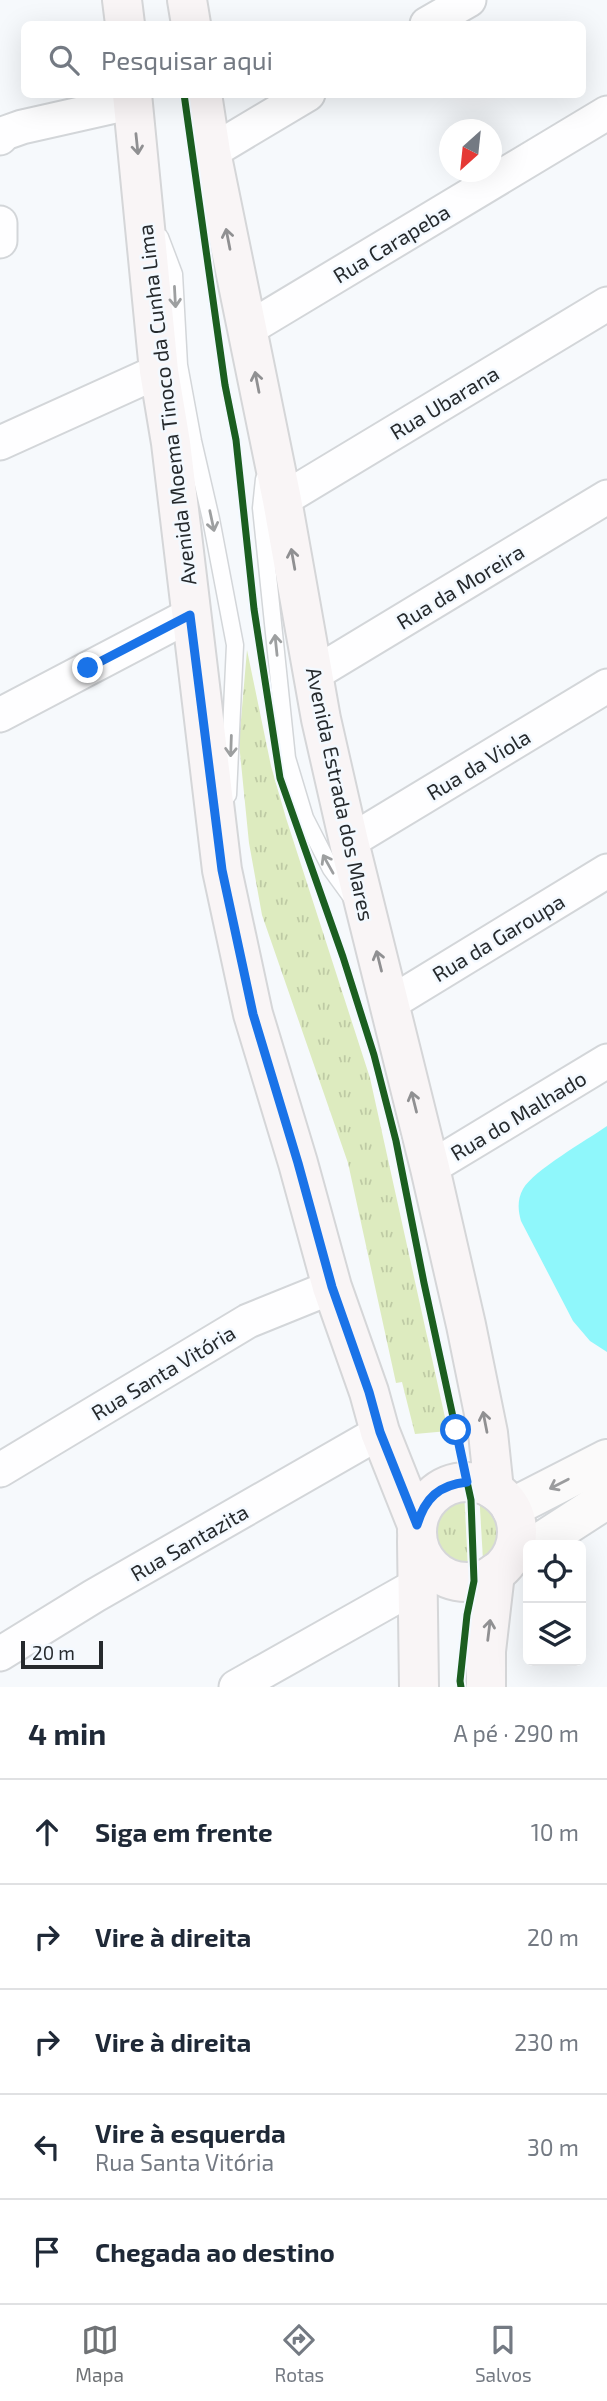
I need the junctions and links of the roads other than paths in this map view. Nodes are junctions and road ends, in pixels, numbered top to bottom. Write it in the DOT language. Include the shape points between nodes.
graph roads {
  1 [pos="122,0"];
  2 [pos="187,0"];
  3 [pos="469,0"];
  4 [pos="125,21"];
  5 [pos="190,21"];
  6 [pos="432,21"];
  7 [pos="132,98"];
  8 [pos="203,98"];
  9 [pos="301,98"];
  10 [pos="607,113"];
  11 [pos="0,138"];
  12 [pos="211,152"];
  13 [pos="141,186"];
  14 [pos="0,223"];
  15 [pos="0,241"];
  16 [pos="607,304"];
  17 [pos="246,330"];
  18 [pos="159,371"];
  19 [pos="268,434"];
  20 [pos="0,443"];
  21 [pos="607,497"];
  22 [pos="282,500"];
  23 [pos="190,615"];
  24 [pos="314,674"];
  25 [pos="607,686"];
  26 [pos="0,715"];
  27 [pos="349,842"];
  28 [pos="222,870"];
  29 [pos="607,871"];
  30 [pos="368,919"];
  31 [pos="390,1004"];
  32 [pos="607,1061"];
  33 [pos="430,1168"];
  34 [pos="332,1287"];
  35 [pos="380,1432"];
  36 [pos="607,1459"];
  37 [pos="0,1470"];
  38 [pos="502,1499"];
  39 [pos="607,1499"];
  40 [pos="417,1533"];
  41 [pos="517,1558"];
  42 [pos="419,1584"];
  43 [pos="0,1654"];
  44 [pos="236,1687"];
  45 [pos="419,1687"];
  46 [pos="486,1687"];
  1 -- 4 [label="main road"];
  2 -- 5 [label="main road"];
  3 -- 6 [label="street"];
  7 -- 11 [label="street" via="22,127"];
  7 -- 13 [label="main road, Avenida Moema Tinoco da Cunha Lima, one-way"];
  8 -- 12 [label="main road, Avenida Estrada dos Mares"];
  9 -- 12 [label="street"];
  10 -- 17 [label="street, Rua Carapeba"];
  17 -- 12 [label="main road, Avenida Estrada dos Mares, one-way"];
  13 -- 18 [label="main road, Avenida Moema Tinoco da Cunha Lima"];
  13 -- 28 [label="lane, one-way" via="174,274 179,365 235,645"];
  14 -- 15 [label="street"];
  16 -- 22 [label="street, Rua Ubarana"];
  19 -- 17 [label="main road, Avenida Estrada dos Mares, one-way"];
  18 -- 20 [label="street"];
  18 -- 23 [label="main road, Avenida Moema Tinoco da Cunha Lima"];
  19 -- 22 [label="main road, Avenida Estrada dos Mares"];
  30 -- 19 [label="lane, one-way" via="331,869 304,818 287,758 261,508"];
  21 -- 24 [label="street, Rua da Moreira"];
  24 -- 22 [label="main road, Avenida Estrada dos Mares, one-way"];
  23 -- 26 [label="street"];
  23 -- 28 [label="main road, Avenida Moema Tinoco da Cunha Lima"];
  24 -- 27 [label="main road, Avenida Estrada dos Mares"];
  25 -- 27 [label="street, Rua da Viola"];
  27 -- 30 [label="main road, Avenida Estrada dos Mares"];
  28 -- 34 [label="main road, Avenida Moema Tinoco da Cunha Lima" via="253,1014"];
  29 -- 31 [label="street, Rua da Garoupa"];
  31 -- 30 [label="main road, Avenida Estrada dos Mares, one-way"];
  33 -- 31 [label="main road, Avenida Estrada dos Mares, one-way"];
  32 -- 33 [label="street, Rua do Malhado"];
  38 -- 33 [label="main road, Avenida Estrada dos Mares, one-way"];
  34 -- 35 [label="main road, Avenida Moema Tinoco da Cunha Lima"];
  34 -- 37 [label="street, Rua Santa Vitória" via="248,1321"];
  35 -- 40 [label="main road, Avenida Moema Tinoco da Cunha Lima"];
  35 -- 43 [label="street, Rua Santazita"];
  36 -- 38 [label="street, one-way"];
  38 -- 40 [label="main road" via="481,1484 446,1486 421,1511"];
  38 -- 41 [label="main road" via="516,1521"];
  39 -- 41 [label="street"];
  40 -- 41 [label="main road" via="424,1557 434,1570 459,1581 474,1581"];
  40 -- 42 [label="main road, Avenida Moema Tinoco da Cunha Lima"];
  46 -- 41 [label="main road, one-way" via="486,1651"];
  42 -- 44 [label="street"];
  42 -- 45 [label="main road, Avenida Moema Tinoco da Cunha Lima"];
}
